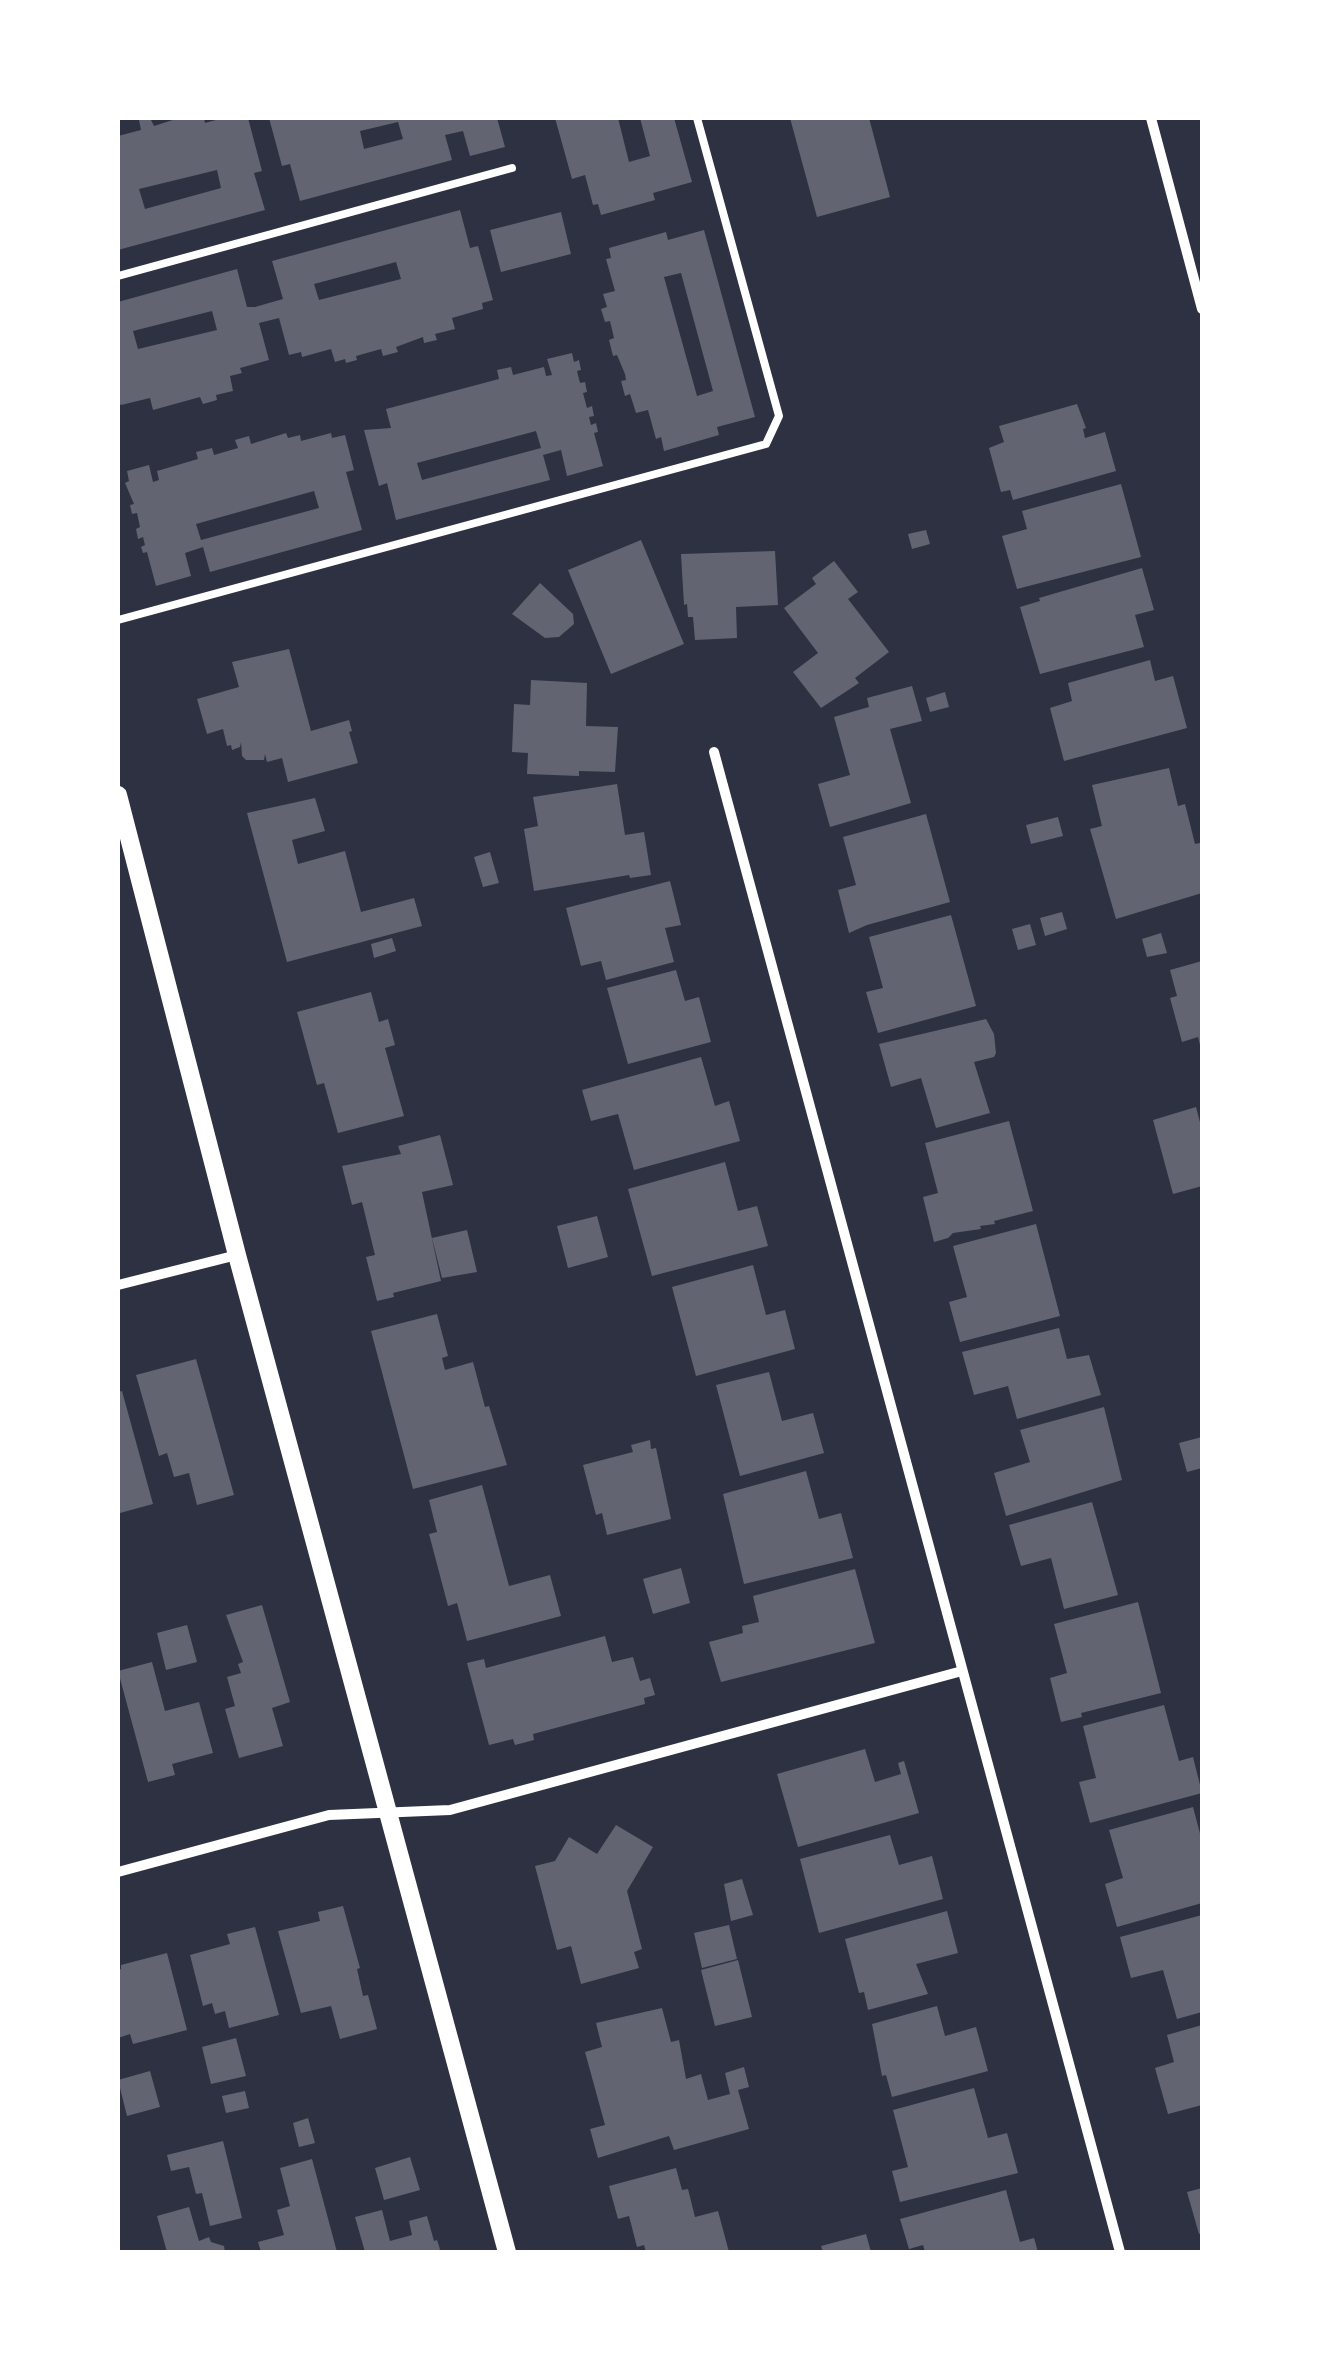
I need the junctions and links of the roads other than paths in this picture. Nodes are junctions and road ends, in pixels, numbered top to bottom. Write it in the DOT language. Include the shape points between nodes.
graph roads {
  1 [pos="697,118"];
  2 [pos="1150,118"];
  3 [pos="512,168"];
  4 [pos="118,276"];
  5 [pos="1202,309"];
  6 [pos="118,620"];
  7 [pos="714,752"];
  8 [pos="118,795"];
  9 [pos="237,1255"];
  10 [pos="118,1286"];
  11 [pos="962,1671"];
  12 [pos="390,1812"];
  13 [pos="118,1872"];
  14 [pos="507,2252"];
  15 [pos="1120,2252"];
  1 -- 6 [label="lane" via="779,416 766,444"];
  2 -- 5 [label="street"];
  3 -- 4 [label="lane"];
  7 -- 11 [label="street"];
  8 -- 9 [label="street"];
  9 -- 10 [label="street"];
  9 -- 12 [label="street"];
  11 -- 12 [label="street" via="450,1810"];
  11 -- 15 [label="street"];
  12 -- 13 [label="street" via="329,1815"];
  12 -- 14 [label="street"];
}
